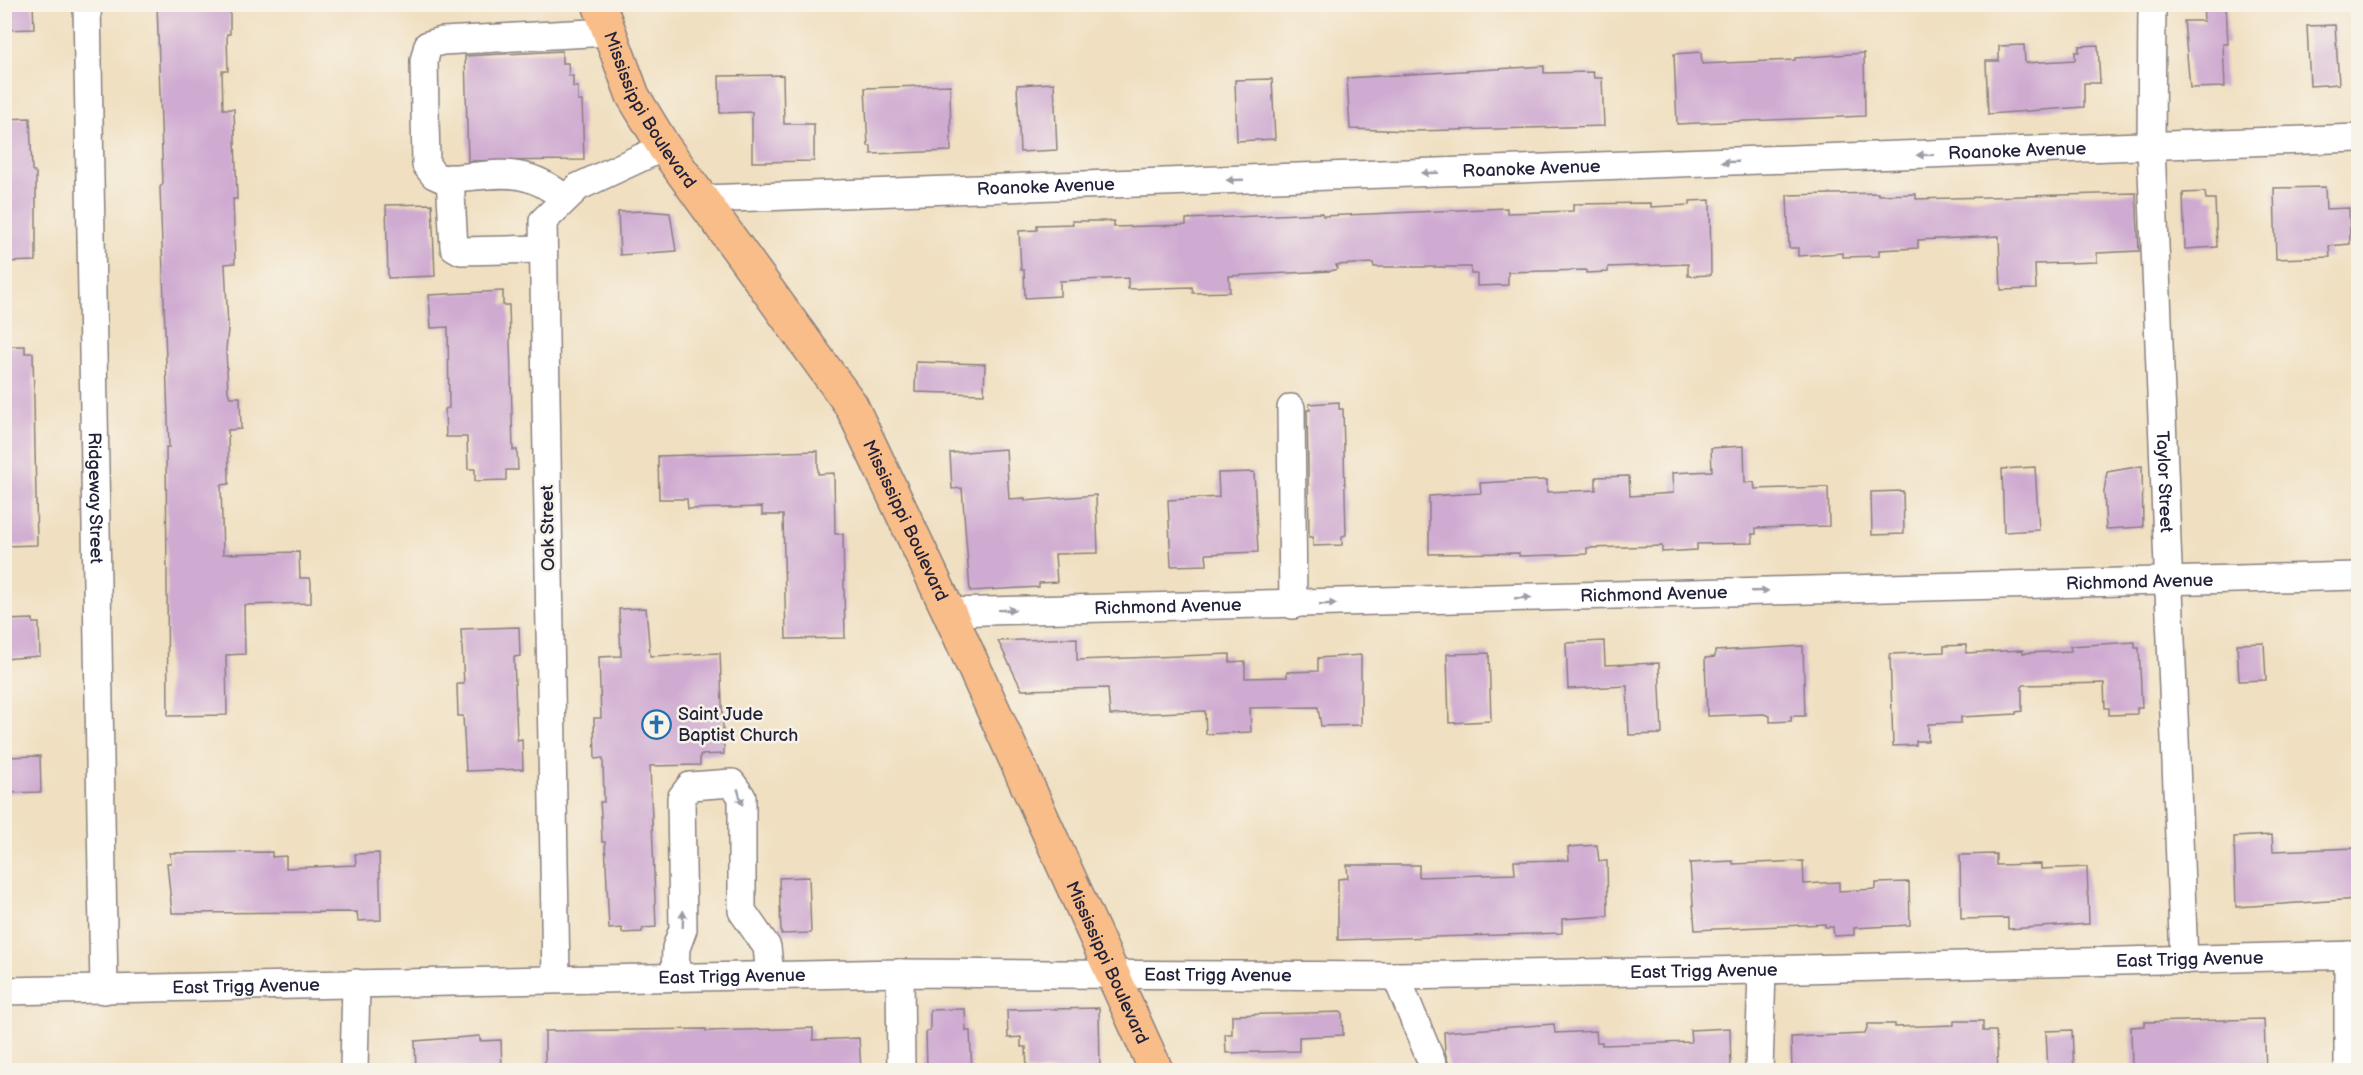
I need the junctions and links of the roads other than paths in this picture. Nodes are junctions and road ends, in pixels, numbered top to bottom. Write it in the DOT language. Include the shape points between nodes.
graph roads {
  1 [pos="87,4"];
  2 [pos="2152,4"];
  3 [pos="604,18"];
  4 [pos="2358,138"];
  5 [pos="663,147"];
  6 [pos="2151,147"];
  7 [pos="450,178"];
  8 [pos="565,199"];
  9 [pos="704,199"];
  10 [pos="543,249"];
  11 [pos="1291,408"];
  12 [pos="2358,576"];
  13 [pos="2170,580"];
  14 [pos="1293,605"];
  15 [pos="949,612"];
  16 [pos="2353,955"];
  17 [pos="2184,960"];
  18 [pos="1762,970"];
  19 [pos="900,973"];
  20 [pos="770,975"];
  21 [pos="1115,975"];
  22 [pos="675,976"];
  23 [pos="1396,976"];
  24 [pos="556,978"];
  25 [pos="356,983"];
  26 [pos="104,990"];
  27 [pos="4,991"];
  28 [pos="354,1071"];
  29 [pos="901,1071"];
  30 [pos="1156,1071"];
  31 [pos="1435,1071"];
  32 [pos="1760,1071"];
  33 [pos="2348,1071"];
  1 -- 26 [label="street, Ridgeway Street"];
  2 -- 6 [label="street, Taylor Street"];
  3 -- 5 [label="main road, Mississippi Boulevard" via="633,96"];
  3 -- 7 [label="street" via="428,45 424,61 426,165 434,175"];
  4 -- 6 [label="street, Roanoke Avenue"];
  5 -- 8 [label="street, Oak Street" via="578,187"];
  5 -- 9 [label="main road, Mississippi Boulevard"];
  6 -- 9 [label="street, Roanoke Avenue, one-way"];
  6 -- 13 [label="street, Taylor Street"];
  7 -- 8 [label="street" via="524,175 550,186"];
  7 -- 10 [label="street" via="454,247 460,251"];
  8 -- 10 [label="street, Oak Street" via="543,221"];
  9 -- 15 [label="main road, Mississippi Boulevard" via="851,405"];
  10 -- 24 [label="street, Oak Street"];
  11 -- 14 [label="street"];
  12 -- 13 [label="street, Richmond Avenue"];
  14 -- 13 [label="street, Richmond Avenue, one-way"];
  13 -- 17 [label="street, Taylor Street"];
  15 -- 14 [label="street, Richmond Avenue, one-way"];
  15 -- 21 [label="main road, Mississippi Boulevard"];
  16 -- 17 [label="street, East Trigg Avenue"];
  16 -- 33 [label="street"];
  17 -- 18 [label="street, East Trigg Avenue"];
  18 -- 23 [label="street, East Trigg Avenue"];
  18 -- 32 [label="street"];
  19 -- 20 [label="street, East Trigg Avenue"];
  19 -- 21 [label="street, East Trigg Avenue"];
  19 -- 29 [label="street"];
  20 -- 22 [label="street, East Trigg Avenue"];
  22 -- 20 [label="street, one-way" via="676,948 683,929 681,798 690,786 715,783 732,783 742,797 741,904 767,947"];
  21 -- 23 [label="street, East Trigg Avenue"];
  21 -- 30 [label="main road, Mississippi Boulevard"];
  22 -- 24 [label="street, East Trigg Avenue"];
  23 -- 31 [label="street"];
  24 -- 25 [label="street, East Trigg Avenue"];
  25 -- 26 [label="street, East Trigg Avenue"];
  25 -- 28 [label="street"];
  26 -- 27 [label="street, East Trigg Avenue"];
}
